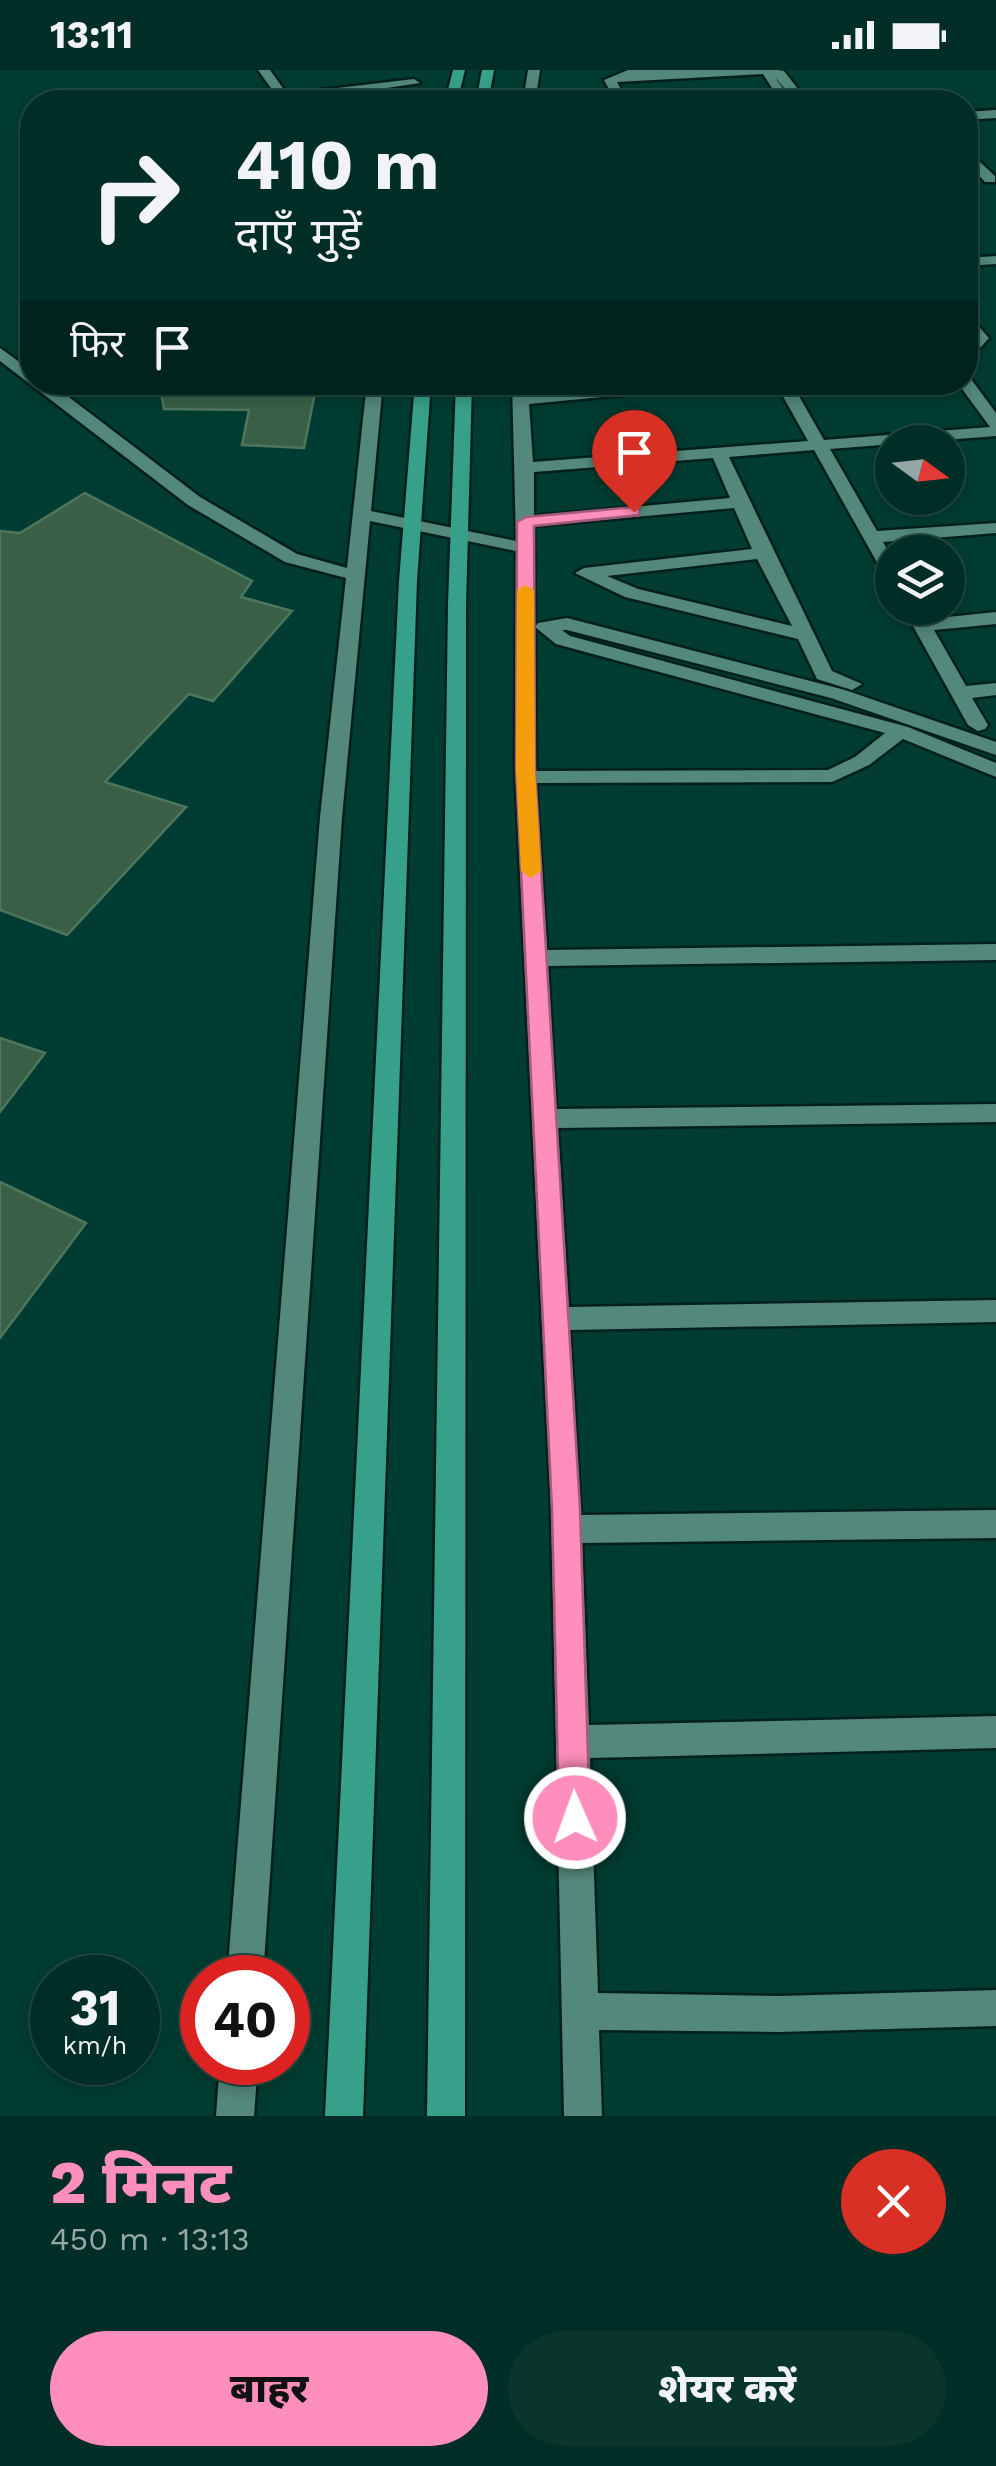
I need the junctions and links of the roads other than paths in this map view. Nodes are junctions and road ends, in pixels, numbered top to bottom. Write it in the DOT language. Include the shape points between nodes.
graph roads {
  1 [pos="683,70"];
  2 [pos="768,70"];
  3 [pos="416,76"];
  4 [pos="624,76"];
  5 [pos="322,90"];
  6 [pos="615,90"];
  7 [pos="793,90"];
  8 [pos="0,353"];
  9 [pos="20,368"];
  10 [pos="55,395"];
  11 [pos="374,395"];
  12 [pos="421,395"];
  13 [pos="464,395"];
  14 [pos="519,395"];
  15 [pos="791,395"];
  16 [pos="974,395"];
  17 [pos="996,427"];
  18 [pos="820,445"];
  19 [pos="719,453"];
  20 [pos="525,468"];
  21 [pos="742,502"];
  22 [pos="360,514"];
  23 [pos="526,522"];
  24 [pos="413,525"];
  25 [pos="996,528"];
  26 [pos="459,535"];
  27 [pos="873,538"];
  28 [pos="875,542"];
  29 [pos="526,548"];
  30 [pos="763,553"];
  31 [pos="354,575"];
  32 [pos="965,617"];
  33 [pos="996,618"];
  34 [pos="535,624"];
  35 [pos="922,625"];
  36 [pos="806,635"];
  37 [pos="996,689"];
  38 [pos="960,693"];
  39 [pos="978,725"];
  40 [pos="902,731"];
  41 [pos="993,748"];
  42 [pos="996,771"];
  43 [pos="526,777"];
  44 [pos="996,952"];
  45 [pos="536,958"];
  46 [pos="996,1113"];
  47 [pos="544,1119"];
  48 [pos="996,1311"];
  49 [pos="556,1319"];
  50 [pos="996,1524"];
  51 [pos="567,1530"];
  52 [pos="996,1732"];
  53 [pos="572,1742"];
  54 [pos="247,1955"];
  55 [pos="996,2008"];
  56 [pos="580,2011"];
  57 [pos="236,2085"];
  58 [pos="234,2116"];
  59 [pos="344,2116"];
  60 [pos="446,2116"];
  61 [pos="583,2116"];
  1 -- 4 [label="street"];
  2 -- 4 [label="street"];
  2 -- 7 [label="street"];
  3 -- 5 [label="street"];
  4 -- 6 [label="street" via="610,80"];
  8 -- 9 [label="street"];
  10 -- 31 [label="street" via="194,501 292,558"];
  11 -- 22 [label="street"];
  12 -- 24 [label="main road"];
  13 -- 26 [label="main road"];
  14 -- 20 [label="street"];
  15 -- 18 [label="street"];
  16 -- 17 [label="street"];
  17 -- 18 [label="street"];
  18 -- 19 [label="street"];
  18 -- 27 [label="street"];
  19 -- 20 [label="street"];
  19 -- 21 [label="street"];
  20 -- 23 [label="street"];
  21 -- 23 [label="street"];
  21 -- 30 [label="street"];
  22 -- 24 [label="street"];
  22 -- 31 [label="street"];
  23 -- 29 [label="street"];
  24 -- 26 [label="street"];
  24 -- 59 [label="main road"];
  25 -- 27 [label="street"];
  26 -- 29 [label="street"];
  26 -- 60 [label="main road"];
  27 -- 28 [label="street"];
  29 -- 34 [label="street"];
  30 -- 36 [label="street"];
  30 -- 36 [label="street" via="584,573 632,593"];
  31 -- 54 [label="street"];
  32 -- 33 [label="street"];
  34 -- 40 [label="street" via="562,640"];
  34 -- 41 [label="street" via="568,624 779,678"];
  34 -- 43 [label="street"];
  35 -- 38 [label="street"];
  36 -- 39 [label="street" via="824,675"];
  37 -- 38 [label="street"];
  38 -- 39 [label="street"];
  39 -- 41 [label="street"];
  40 -- 42 [label="street"];
  40 -- 43 [label="street" via="832,776"];
  43 -- 45 [label="street"];
  44 -- 45 [label="street"];
  45 -- 47 [label="street"];
  46 -- 47 [label="street"];
  47 -- 49 [label="street"];
  48 -- 49 [label="street"];
  49 -- 51 [label="street"];
  50 -- 51 [label="street"];
  51 -- 53 [label="street"];
  52 -- 53 [label="street"];
  53 -- 56 [label="street"];
  55 -- 56 [label="street"];
  56 -- 61 [label="street"];
  57 -- 58 [label="street"];
}
